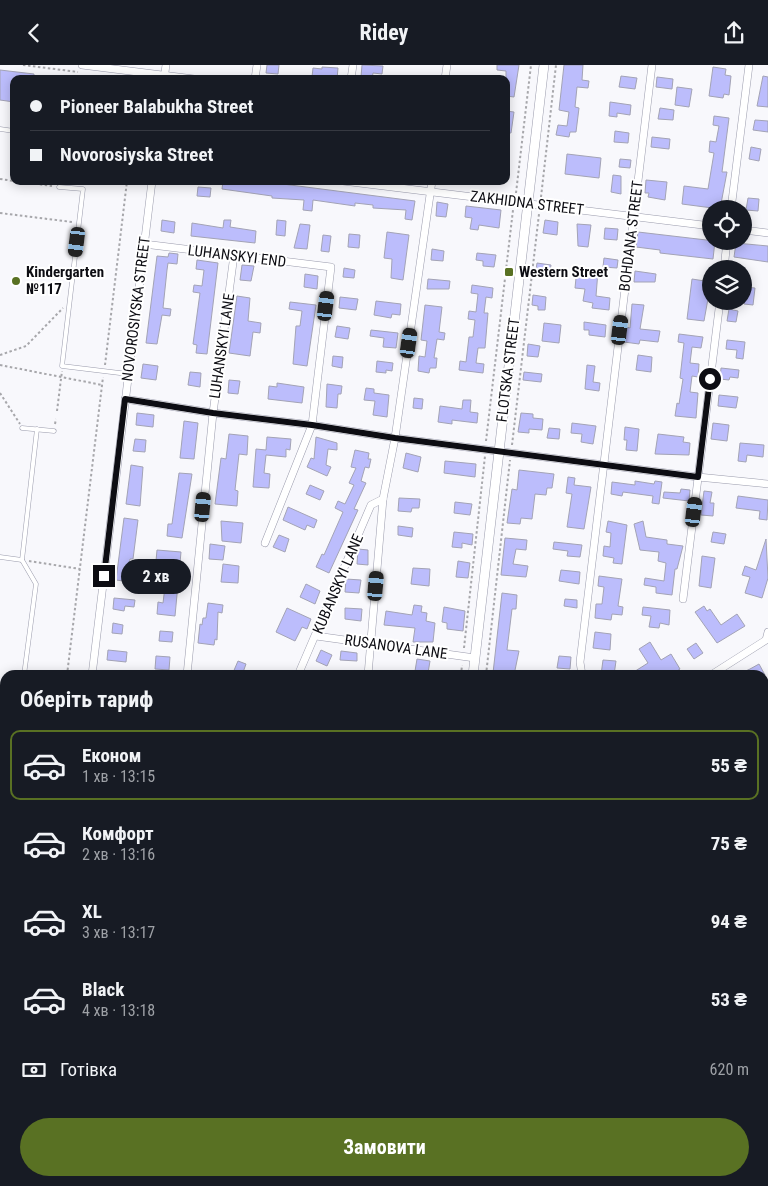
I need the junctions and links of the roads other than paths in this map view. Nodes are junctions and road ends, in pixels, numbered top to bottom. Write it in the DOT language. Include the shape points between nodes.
graph roads {
  1 [pos="82,65"];
  2 [pos="544,65"];
  3 [pos="652,65"];
  4 [pos="749,65"];
  5 [pos="150,75"];
  6 [pos="151,185"];
  7 [pos="375,185"];
  8 [pos="431,185"];
  9 [pos="59,187"];
  10 [pos="430,192"];
  11 [pos="733,200"];
  12 [pos="527,204"];
  13 [pos="634,215"];
  14 [pos="702,225"];
  15 [pos="752,231"];
  16 [pos="768,233"];
  17 [pos="144,244"];
  18 [pos="234,255"];
  19 [pos="719,310"];
  20 [pos="128,374"];
  21 [pos="125,399"];
  22 [pos="213,413"];
  23 [pos="312,425"];
  24 [pos="22,428"];
  25 [pos="37,429"];
  26 [pos="54,431"];
  27 [pos="395,438"];
  28 [pos="498,450"];
  29 [pos="603,465"];
  30 [pos="698,477"];
  31 [pos="768,484"];
  32 [pos="383,499"];
  33 [pos="264,543"];
  34 [pos="0,557"];
  35 [pos="22,560"];
  36 [pos="683,599"];
  37 [pos="316,636"];
  38 [pos="767,639"];
  39 [pos="371,644"];
  40 [pos="475,658"];
  41 [pos="25,670"];
  42 [pos="93,670"];
  43 [pos="187,670"];
  44 [pos="300,670"];
  45 [pos="368,670"];
  46 [pos="474,670"];
  47 [pos="581,670"];
  48 [pos="719,670"];
  1 -- 5 [label="street"];
  2 -- 12 [label="street, FLOTSKA STREET"];
  3 -- 13 [label="street, BOHDANA STREET"];
  4 -- 11 [label="street"];
  6 -- 17 [label="street, NOVOROSIYSKA STREET"];
  7 -- 10 [label="street, ZAKHIDNA STREET"];
  8 -- 10 [label="street"];
  9 -- 20 [label="lane" via="84,189 62,366"];
  10 -- 12 [label="street, ZAKHIDNA STREET"];
  10 -- 27 [label="street"];
  12 -- 13 [label="street, ZAKHIDNA STREET"];
  12 -- 28 [label="street, FLOTSKA STREET"];
  13 -- 14 [label="street, ZAKHIDNA STREET"];
  13 -- 29 [label="street, BOHDANA STREET"];
  15 -- 16 [label="street"];
  17 -- 18 [label="street, LUHANSKYI END"];
  17 -- 20 [label="street, NOVOROSIYSKA STREET"];
  18 -- 22 [label="street, LUHANSKYI LANE"];
  18 -- 23 [label="street, LUHANSKYI END" via="331,267"];
  19 -- 30 [label="street"];
  20 -- 21 [label="street, NOVOROSIYSKA STREET"];
  21 -- 22 [label="street"];
  21 -- 42 [label="street, NOVOROSIYSKA STREET"];
  22 -- 23 [label="street"];
  22 -- 43 [label="street, LUHANSKYI LANE"];
  23 -- 27 [label="street"];
  23 -- 33 [label="street"];
  24 -- 25 [label="lane"];
  25 -- 26 [label="lane"];
  25 -- 35 [label="lane"];
  27 -- 28 [label="street"];
  27 -- 32 [label="street"];
  28 -- 29 [label="street"];
  28 -- 40 [label="street, FLOTSKA STREET"];
  29 -- 30 [label="street"];
  29 -- 47 [label="street, BOHDANA STREET"];
  30 -- 31 [label="street"];
  30 -- 36 [label="street"];
  32 -- 37 [label="street, KUBANSKYI LANE" via="371,505"];
  32 -- 39 [label="street"];
  34 -- 35 [label="lane"];
  35 -- 41 [label="lane" via="36,584"];
  37 -- 39 [label="street, RUSANOVA LANE"];
  37 -- 44 [label="street, KUBANSKYI LANE"];
  38 -- 48 [label="street"];
  39 -- 40 [label="street, RUSANOVA LANE"];
  39 -- 45 [label="street"];
  40 -- 46 [label="street, FLOTSKA STREET"];
}
